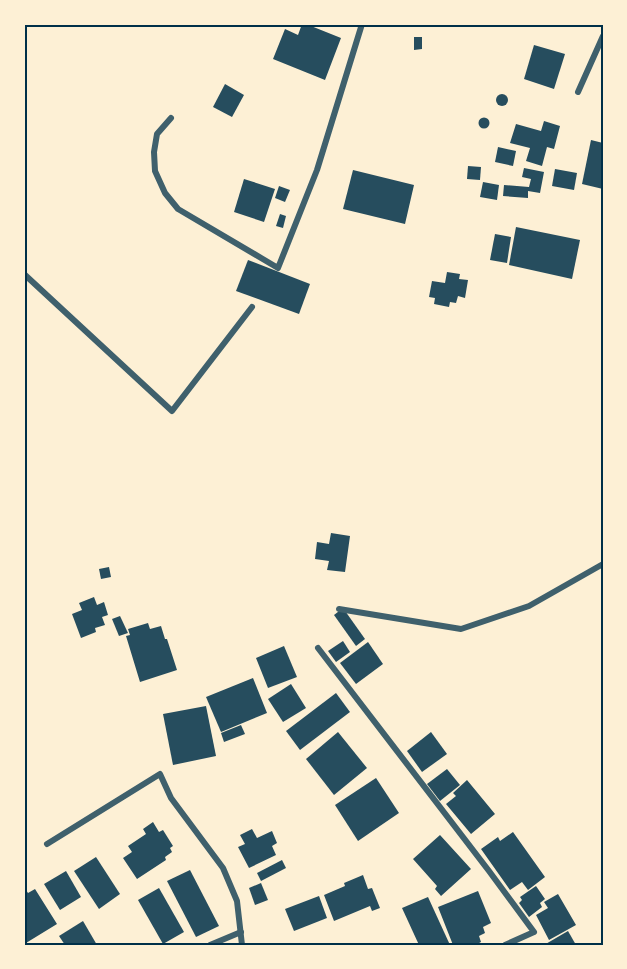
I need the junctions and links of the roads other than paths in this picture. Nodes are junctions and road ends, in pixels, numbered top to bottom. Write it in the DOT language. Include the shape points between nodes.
graph roads {
  1 [pos="362,24"];
  2 [pos="603,36"];
  3 [pos="578,92"];
  4 [pos="171,118"];
  5 [pos="24,274"];
  6 [pos="252,307"];
  7 [pos="603,564"];
  8 [pos="339,609"];
  9 [pos="318,648"];
  10 [pos="47,844"];
  11 [pos="241,932"];
  12 [pos="210,945"];
  13 [pos="242,945"];
  14 [pos="505,945"];
  1 -- 4 [label="street" via="318,170 278,268 178,209 165,193 155,171 154,152 158,134"];
  2 -- 3 [label="street"];
  5 -- 6 [label="street" via="172,411"];
  7 -- 8 [label="street" via="529,606 461,629"];
  9 -- 14 [label="street" via="534,932"];
  10 -- 11 [label="street" via="160,774 171,798 223,868 237,901"];
  11 -- 12 [label="street"];
  11 -- 13 [label="street"];
}
